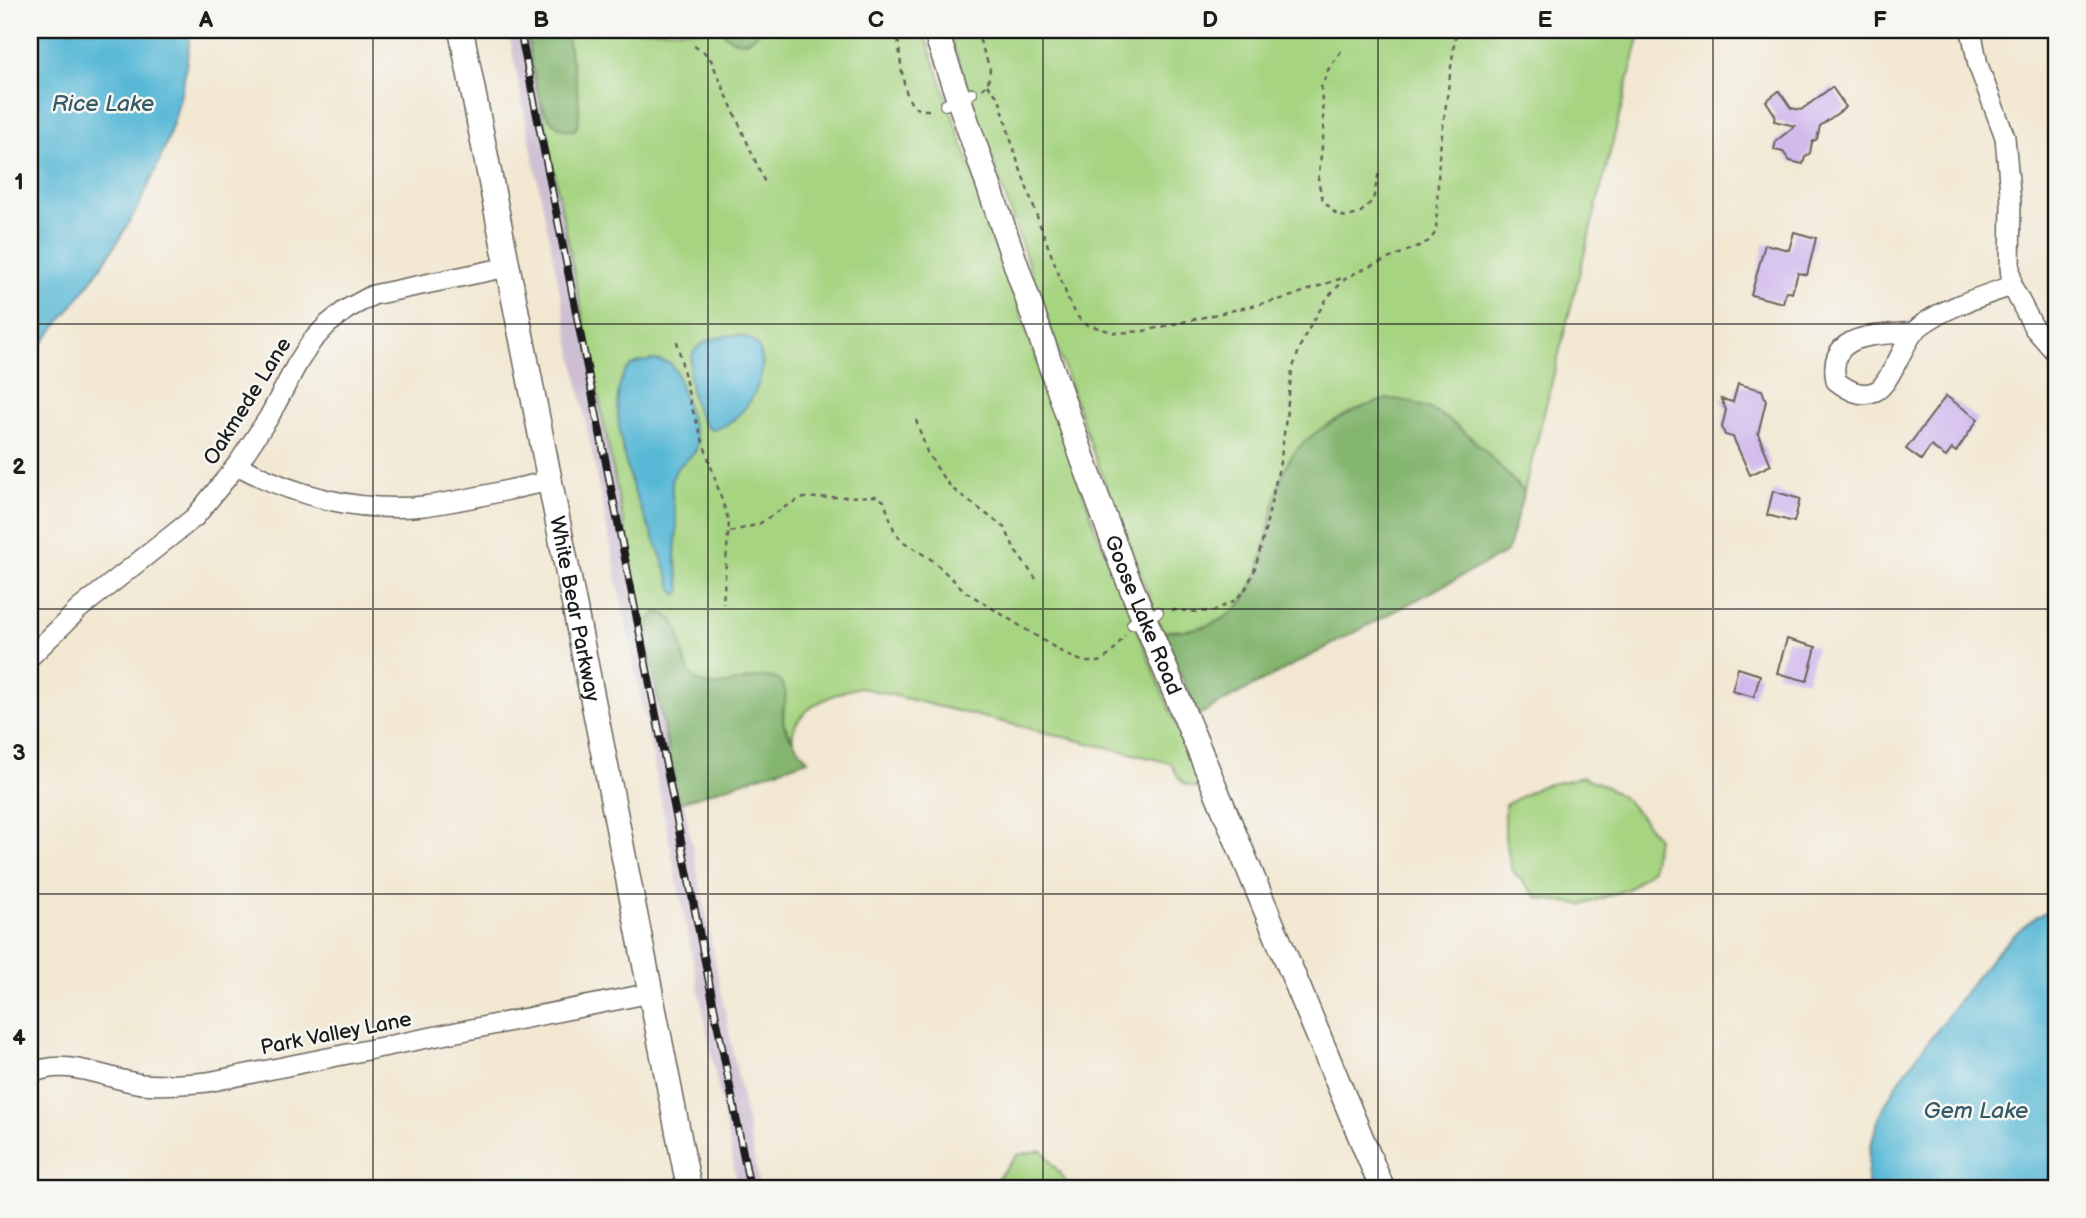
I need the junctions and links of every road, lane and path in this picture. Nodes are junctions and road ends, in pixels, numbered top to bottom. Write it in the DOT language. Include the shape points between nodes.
graph roads {
  1 [pos="461,30"];
  2 [pos="897,30"];
  3 [pos="936,30"];
  4 [pos="976,30"];
  5 [pos="1456,30"];
  6 [pos="1971,30"];
  7 [pos="694,46"];
  8 [pos="1341,51"];
  9 [pos="987,85"];
  10 [pos="959,99"];
  11 [pos="1379,172"];
  12 [pos="765,183"];
  13 [pos="508,267"];
  14 [pos="1351,274"];
  15 [pos="2012,286"];
  16 [pos="1914,332"];
  17 [pos="677,341"];
  18 [pos="2056,353"];
  19 [pos="916,420"];
  20 [pos="237,464"];
  21 [pos="551,481"];
  22 [pos="730,533"];
  23 [pos="1037,579"];
  24 [pos="723,604"];
  25 [pos="1145,618"];
  26 [pos="30,657"];
  27 [pos="651,993"];
  28 [pos="30,1074"];
  29 [pos="689,1188"];
  30 [pos="1382,1188"];
  1 -- 13 [label="street, White Bear Parkway"];
  2 -- 10 [label="path" via="910,102 924,110"];
  3 -- 10 [label="street, Goose Lake Road"];
  4 -- 9 [label="path" via="990,69"];
  5 -- 14 [label="path" via="1439,157 1436,232 1419,246"];
  6 -- 15 [label="street" via="1978,65 2005,137"];
  7 -- 12 [label="path" via="712,60"];
  8 -- 11 [label="path" via="1321,88 1324,130 1318,175 1323,200 1337,215 1359,214 1373,200"];
  9 -- 10 [label="path"];
  9 -- 14 [label="path" via="1002,103 1017,161 1069,301 1077,316 1091,327 1116,333 1144,331 1286,298"];
  10 -- 25 [label="street, Goose Lake Road" via="1084,462"];
  13 -- 20 [label="street, Oakmede Lane" via="373,295 347,309 312,341"];
  13 -- 21 [label="street, White Bear Parkway"];
  14 -- 25 [label="path" via="1327,298 1295,358 1278,472 1248,586 1214,611"];
  15 -- 16 [label="street" via="1963,304"];
  15 -- 18 [label="street" via="2034,328"];
  17 -- 22 [label="path" via="691,405"];
  19 -- 23 [label="path" via="927,452 944,479 1002,525"];
  20 -- 21 [label="street" via="320,499 388,508 425,506"];
  20 -- 26 [label="street, Oakmede Lane" via="195,517 79,609"];
  21 -- 27 [label="street, White Bear Parkway"];
  22 -- 24 [label="path"];
  22 -- 25 [label="path" via="759,524 804,498 877,496 884,501 901,540 932,560 966,592 1065,654 1088,663 1104,660"];
  25 -- 30 [label="street, Goose Lake Road"];
  27 -- 28 [label="street, Park Valley Lane" via="208,1082 143,1084 56,1066"];
  27 -- 29 [label="street, White Bear Parkway"];
}
